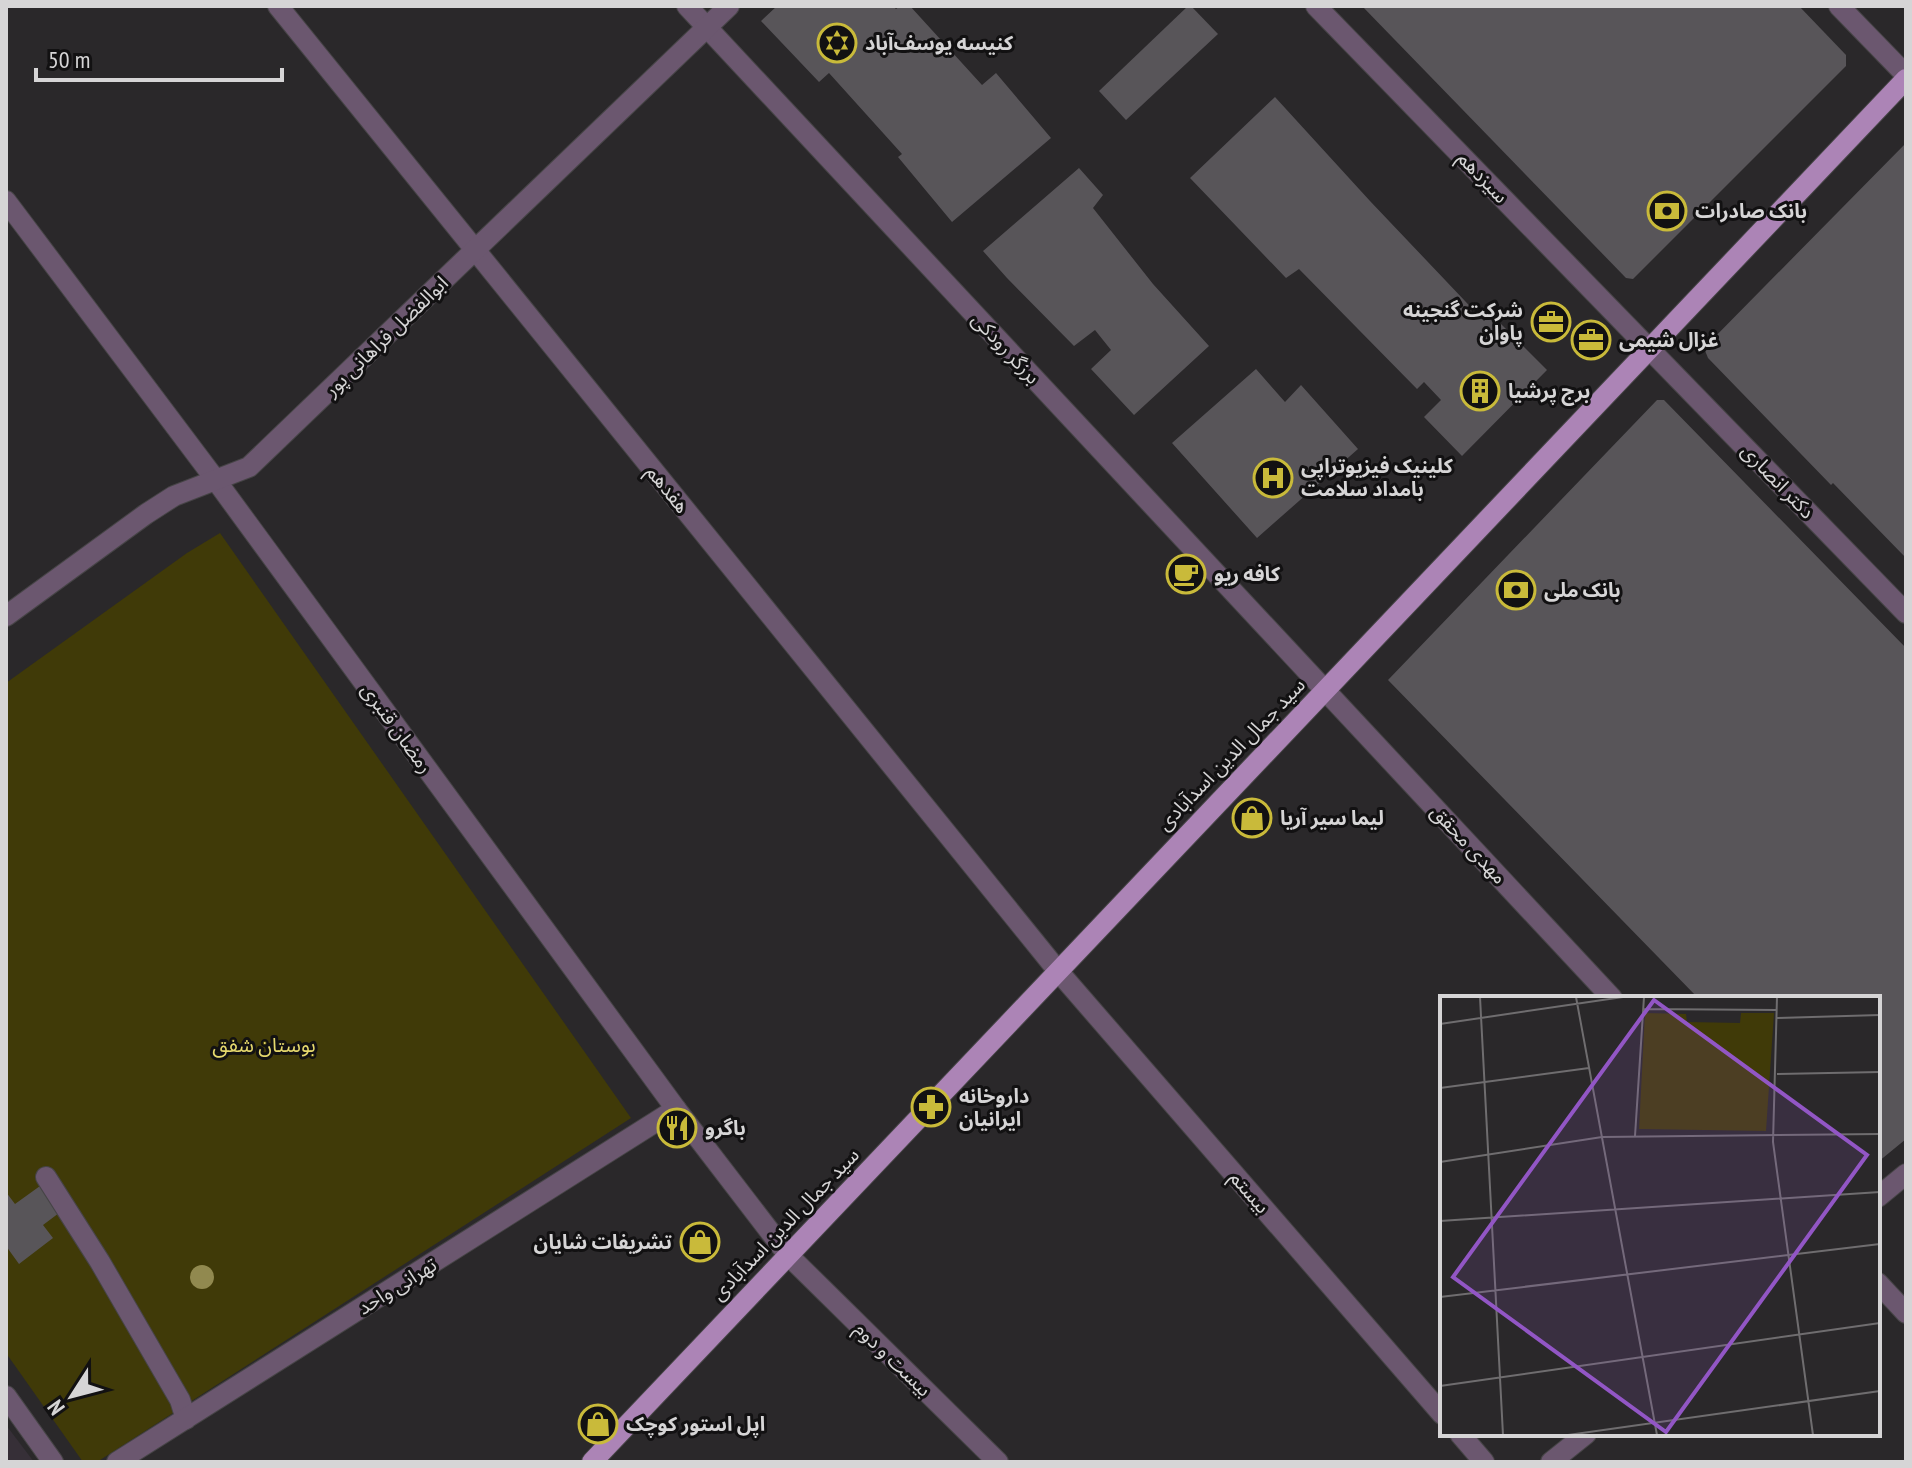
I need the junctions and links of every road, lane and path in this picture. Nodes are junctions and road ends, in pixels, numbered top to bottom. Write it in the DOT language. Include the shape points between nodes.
graph roads {
  1 [pos="278,6"];
  2 [pos="687,6"];
  3 [pos="729,6"];
  4 [pos="1316,6"];
  5 [pos="1839,6"];
  6 [pos="707,28"];
  7 [pos="1906,77"];
  8 [pos="6,201"];
  9 [pos="475,250"];
  10 [pos="1649,349"];
  11 [pos="215,479"];
  12 [pos="1906,613"];
  13 [pos="6,616"];
  14 [pos="1325,690"];
  15 [pos="1058,971"];
  16 [pos="1610,996"];
  17 [pos="676,1109"];
  18 [pos="1906,1174"];
  19 [pos="46,1177"];
  20 [pos="1880,1195"];
  21 [pos="788,1255"];
  22 [pos="1880,1285"];
  23 [pos="1906,1313"];
  24 [pos="6,1396"];
  25 [pos="1440,1412"];
  26 [pos="186,1419"];
  27 [pos="1462,1436"];
  28 [pos="1584,1436"];
  29 [pos="53,1462"];
  30 [pos="117,1462"];
  31 [pos="592,1462"];
  32 [pos="998,1462"];
  33 [pos="1484,1462"];
  34 [pos="1551,1462"];
  1 -- 9 [label="street, هفدهم"];
  2 -- 6 [label="street, برزگر رودکی"];
  3 -- 6 [label="street, ابوالفضل فراهانی پور"];
  4 -- 10 [label="street, سیزدهم"];
  5 -- 7 [label="street"];
  6 -- 9 [label="street, ابوالفضل فراهانی پور"];
  6 -- 14 [label="street, برزگر رودکی"];
  7 -- 10 [label="main road, سید جمال الدین اسدآبادی"];
  8 -- 11 [label="street, رمضان قنبری"];
  9 -- 11 [label="street, ابوالفضل فراهانی پور" via="249,467"];
  9 -- 15 [label="street, هفدهم"];
  10 -- 12 [label="street, دکتر انصاری"];
  10 -- 14 [label="main road, سید جمال الدین اسدآبادی"];
  11 -- 13 [label="street, ابوالفضل فراهانی پور" via="146,514"];
  11 -- 17 [label="street, رمضان قنبری"];
  14 -- 15 [label="main road, سید جمال الدین اسدآبادی"];
  14 -- 16 [label="street, مهدی محقق"];
  15 -- 21 [label="main road, سید جمال الدین اسدآبادی"];
  15 -- 25 [label="street, بیستم"];
  17 -- 21 [label="street, رمضان قنبری"];
  17 -- 26 [label="street, تهرانی واحد"];
  18 -- 20 [label="street"];
  19 -- 26 [label="street" via="124,1303"];
  21 -- 31 [label="main road, سید جمال الدین اسدآبادی"];
  21 -- 32 [label="street, بیست و دوم"];
  22 -- 23 [label="street"];
  24 -- 29 [label="street"];
  26 -- 30 [label="street, تهرانی واحد"];
  27 -- 33 [label="street"];
  28 -- 34 [label="street"];
}
